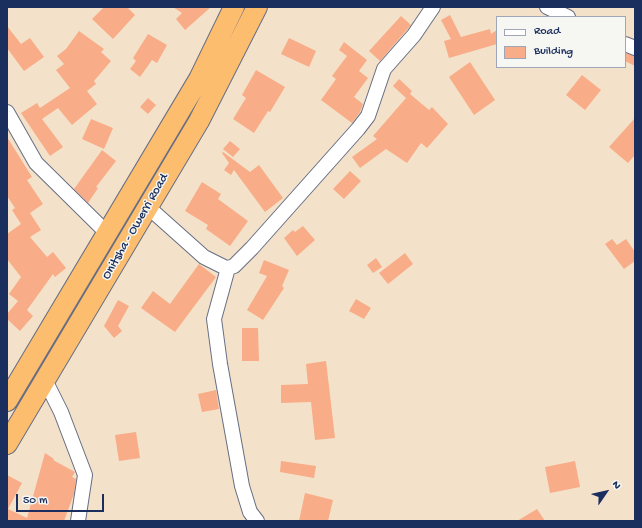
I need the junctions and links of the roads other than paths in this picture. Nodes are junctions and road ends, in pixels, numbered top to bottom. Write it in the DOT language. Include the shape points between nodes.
graph roads {
  1 [pos="234,7"];
  2 [pos="257,7"];
  3 [pos="433,7"];
  4 [pos="547,7"];
  5 [pos="566,16"];
  6 [pos="7,112"];
  7 [pos="148,207"];
  8 [pos="107,233"];
  9 [pos="228,268"];
  10 [pos="45,380"];
  11 [pos="7,401"];
  12 [pos="7,444"];
  13 [pos="78,521"];
  14 [pos="257,521"];
  1 -- 8 [label="highway, Onitsha - Owerri Road" via="199,78"];
  2 -- 7 [label="highway, Onitsha - Owerri Road" via="198,121"];
  3 -- 9 [label="street" via="414,35 384,69 368,116 358,129 252,248 234,266"];
  4 -- 5 [label="street"];
  6 -- 8 [label="street" via="36,163"];
  7 -- 9 [label="street" via="204,257"];
  7 -- 10 [label="highway, Onitsha - Owerri Road"];
  8 -- 11 [label="highway, Onitsha - Owerri Road"];
  9 -- 14 [label="street" via="214,319 242,486 250,512"];
  10 -- 12 [label="highway, Onitsha - Owerri Road"];
  10 -- 13 [label="street" via="61,412 85,475"];
}
